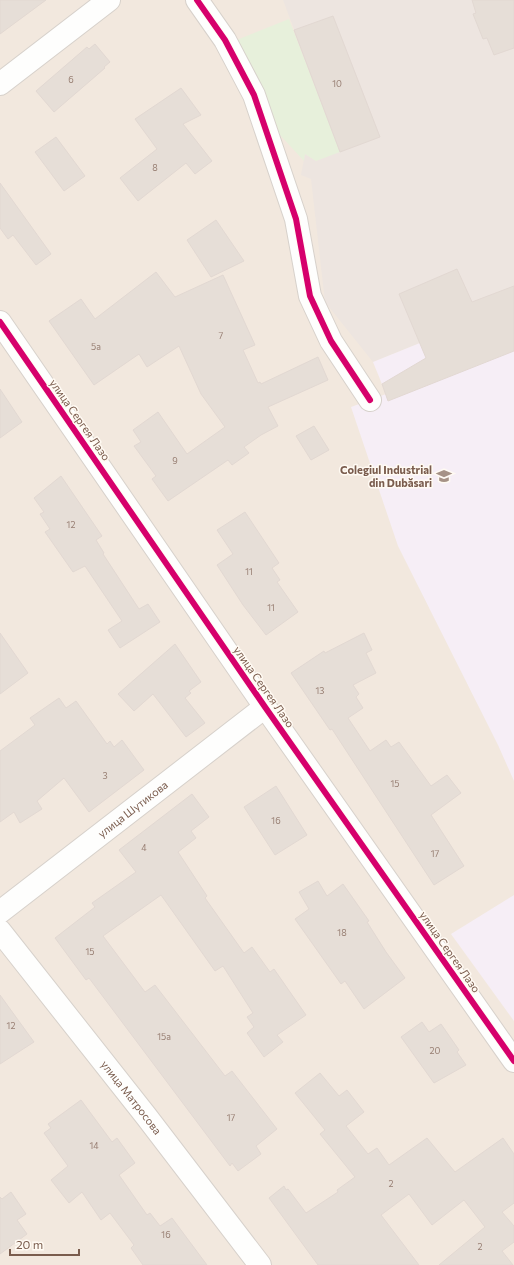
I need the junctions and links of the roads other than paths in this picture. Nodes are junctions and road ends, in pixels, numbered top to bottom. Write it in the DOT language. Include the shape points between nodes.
graph roads {
  1 [pos="109,0"];
  2 [pos="197,0"];
  3 [pos="0,84"];
  4 [pos="0,322"];
  5 [pos="370,400"];
  6 [pos="265,707"];
  7 [pos="0,912"];
  8 [pos="0,931"];
  9 [pos="514,1061"];
  10 [pos="260,1265"];
  1 -- 3 [label="street"];
  2 -- 5 [label="street" via="225,40 254,95 296,219 310,296 331,341"];
  4 -- 6 [label="street, улица Сергея Лазо"];
  6 -- 7 [label="street, улица Шутикова"];
  6 -- 9 [label="street, улица Сергея Лазо"];
  8 -- 10 [label="street, улица Матросова"];
}
